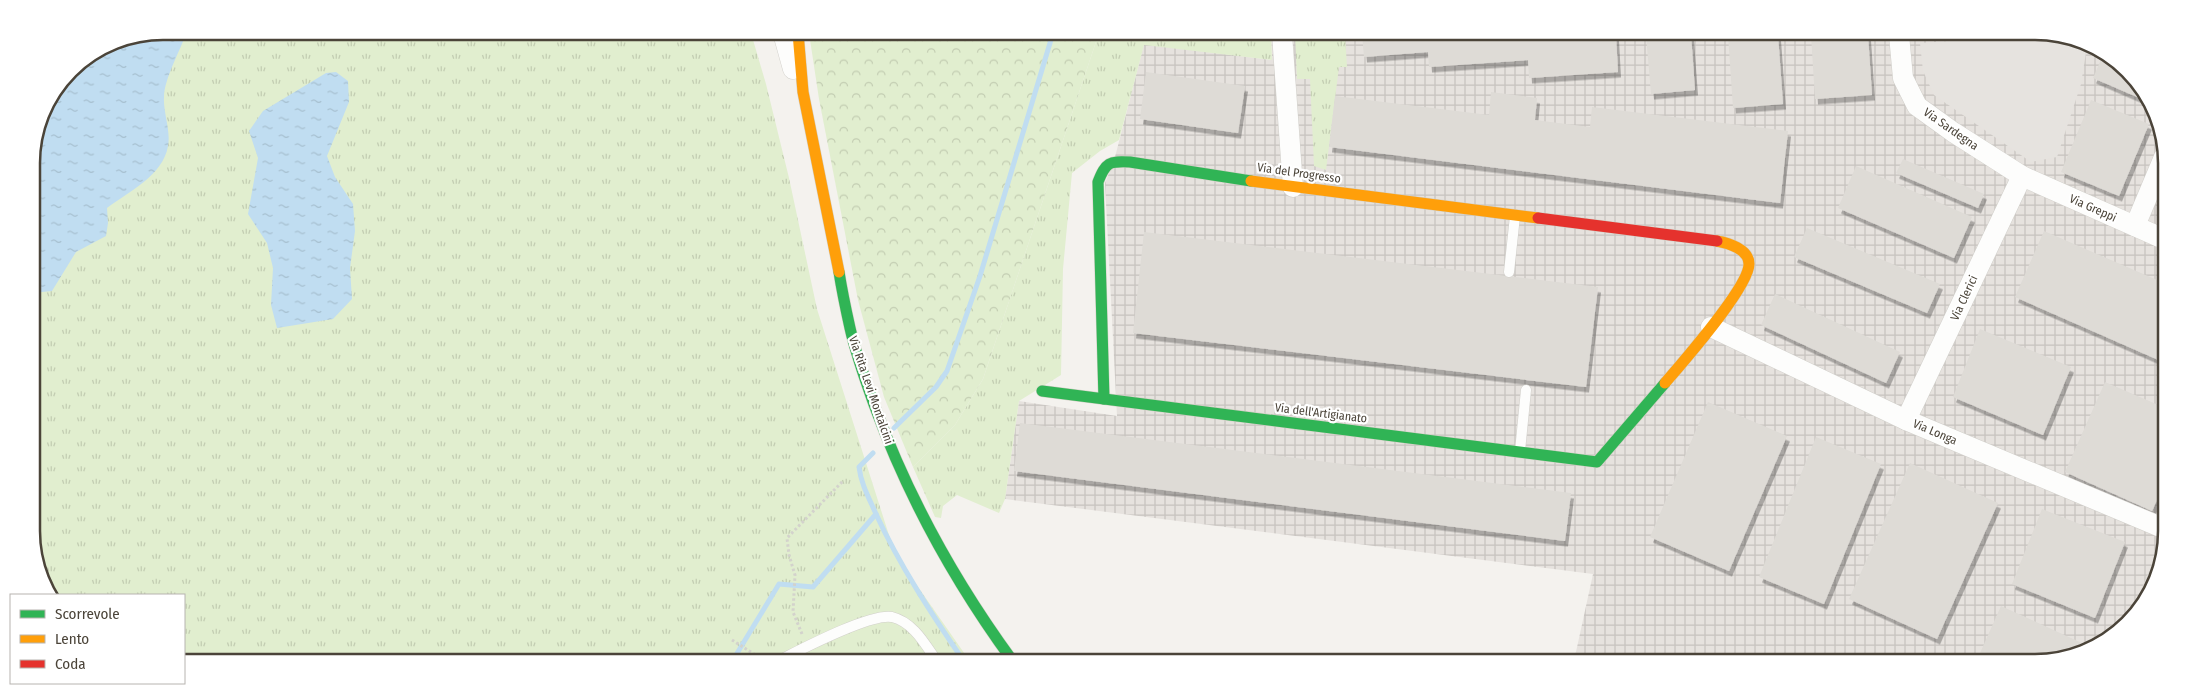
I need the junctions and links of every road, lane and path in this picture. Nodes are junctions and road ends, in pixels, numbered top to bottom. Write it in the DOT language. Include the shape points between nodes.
graph roads {
  1 [pos="785,40"];
  2 [pos="799,40"];
  3 [pos="1282,40"];
  4 [pos="1899,40"];
  5 [pos="803,92"];
  6 [pos="2158,170"];
  7 [pos="2022,176"];
  8 [pos="1293,187"];
  9 [pos="1515,214"];
  10 [pos="2135,226"];
  11 [pos="2158,236"];
  12 [pos="1509,272"];
  13 [pos="1711,327"];
  14 [pos="1042,390"];
  15 [pos="1526,390"];
  16 [pos="1104,399"];
  17 [pos="1906,420"];
  18 [pos="1520,452"];
  19 [pos="843,481"];
  20 [pos="2158,526"];
  21 [pos="732,640"];
  22 [pos="807,646"];
  23 [pos="754,654"];
  24 [pos="792,654"];
  25 [pos="932,654"];
  26 [pos="1008,654"];
  1 -- 5 [label="street, Via Rita Levi Montalcini"];
  2 -- 5 [label="street, Via Rita Levi Montalcini"];
  3 -- 8 [label="street"];
  4 -- 7 [label="street, Via Sardegna" via="1903,78 1917,106"];
  5 -- 26 [label="street, Via Rita Levi Montalcini" via="850,329 879,418 906,482 950,568"];
  6 -- 10 [label="street"];
  7 -- 10 [label="street, Via Greppi"];
  7 -- 17 [label="street, Via Clerici"];
  8 -- 9 [label="street, Via del Progresso"];
  8 -- 16 [label="street, Via del Progresso" via="1130,162 1114,161 1104,167 1098,182"];
  9 -- 12 [label="lane"];
  9 -- 13 [label="street, Via del Progresso" via="1723,242 1737,247 1746,255 1749,268"];
  10 -- 11 [label="street, Via Greppi"];
  13 -- 17 [label="street, Via Longa"];
  13 -- 18 [label="street, Via dell'Artigianato" via="1597,462"];
  14 -- 16 [label="street, Via dell'Artigianato"];
  15 -- 18 [label="lane"];
  16 -- 18 [label="street, Via dell'Artigianato"];
  17 -- 20 [label="street, Via Longa"];
  19 -- 22 [label="path" via="787,538 788,555 795,575 793,612"];
  21 -- 23 [label="path"];
  22 -- 24 [label="lane"];
  22 -- 25 [label="lane" via="860,622 892,617 914,629"];
}
